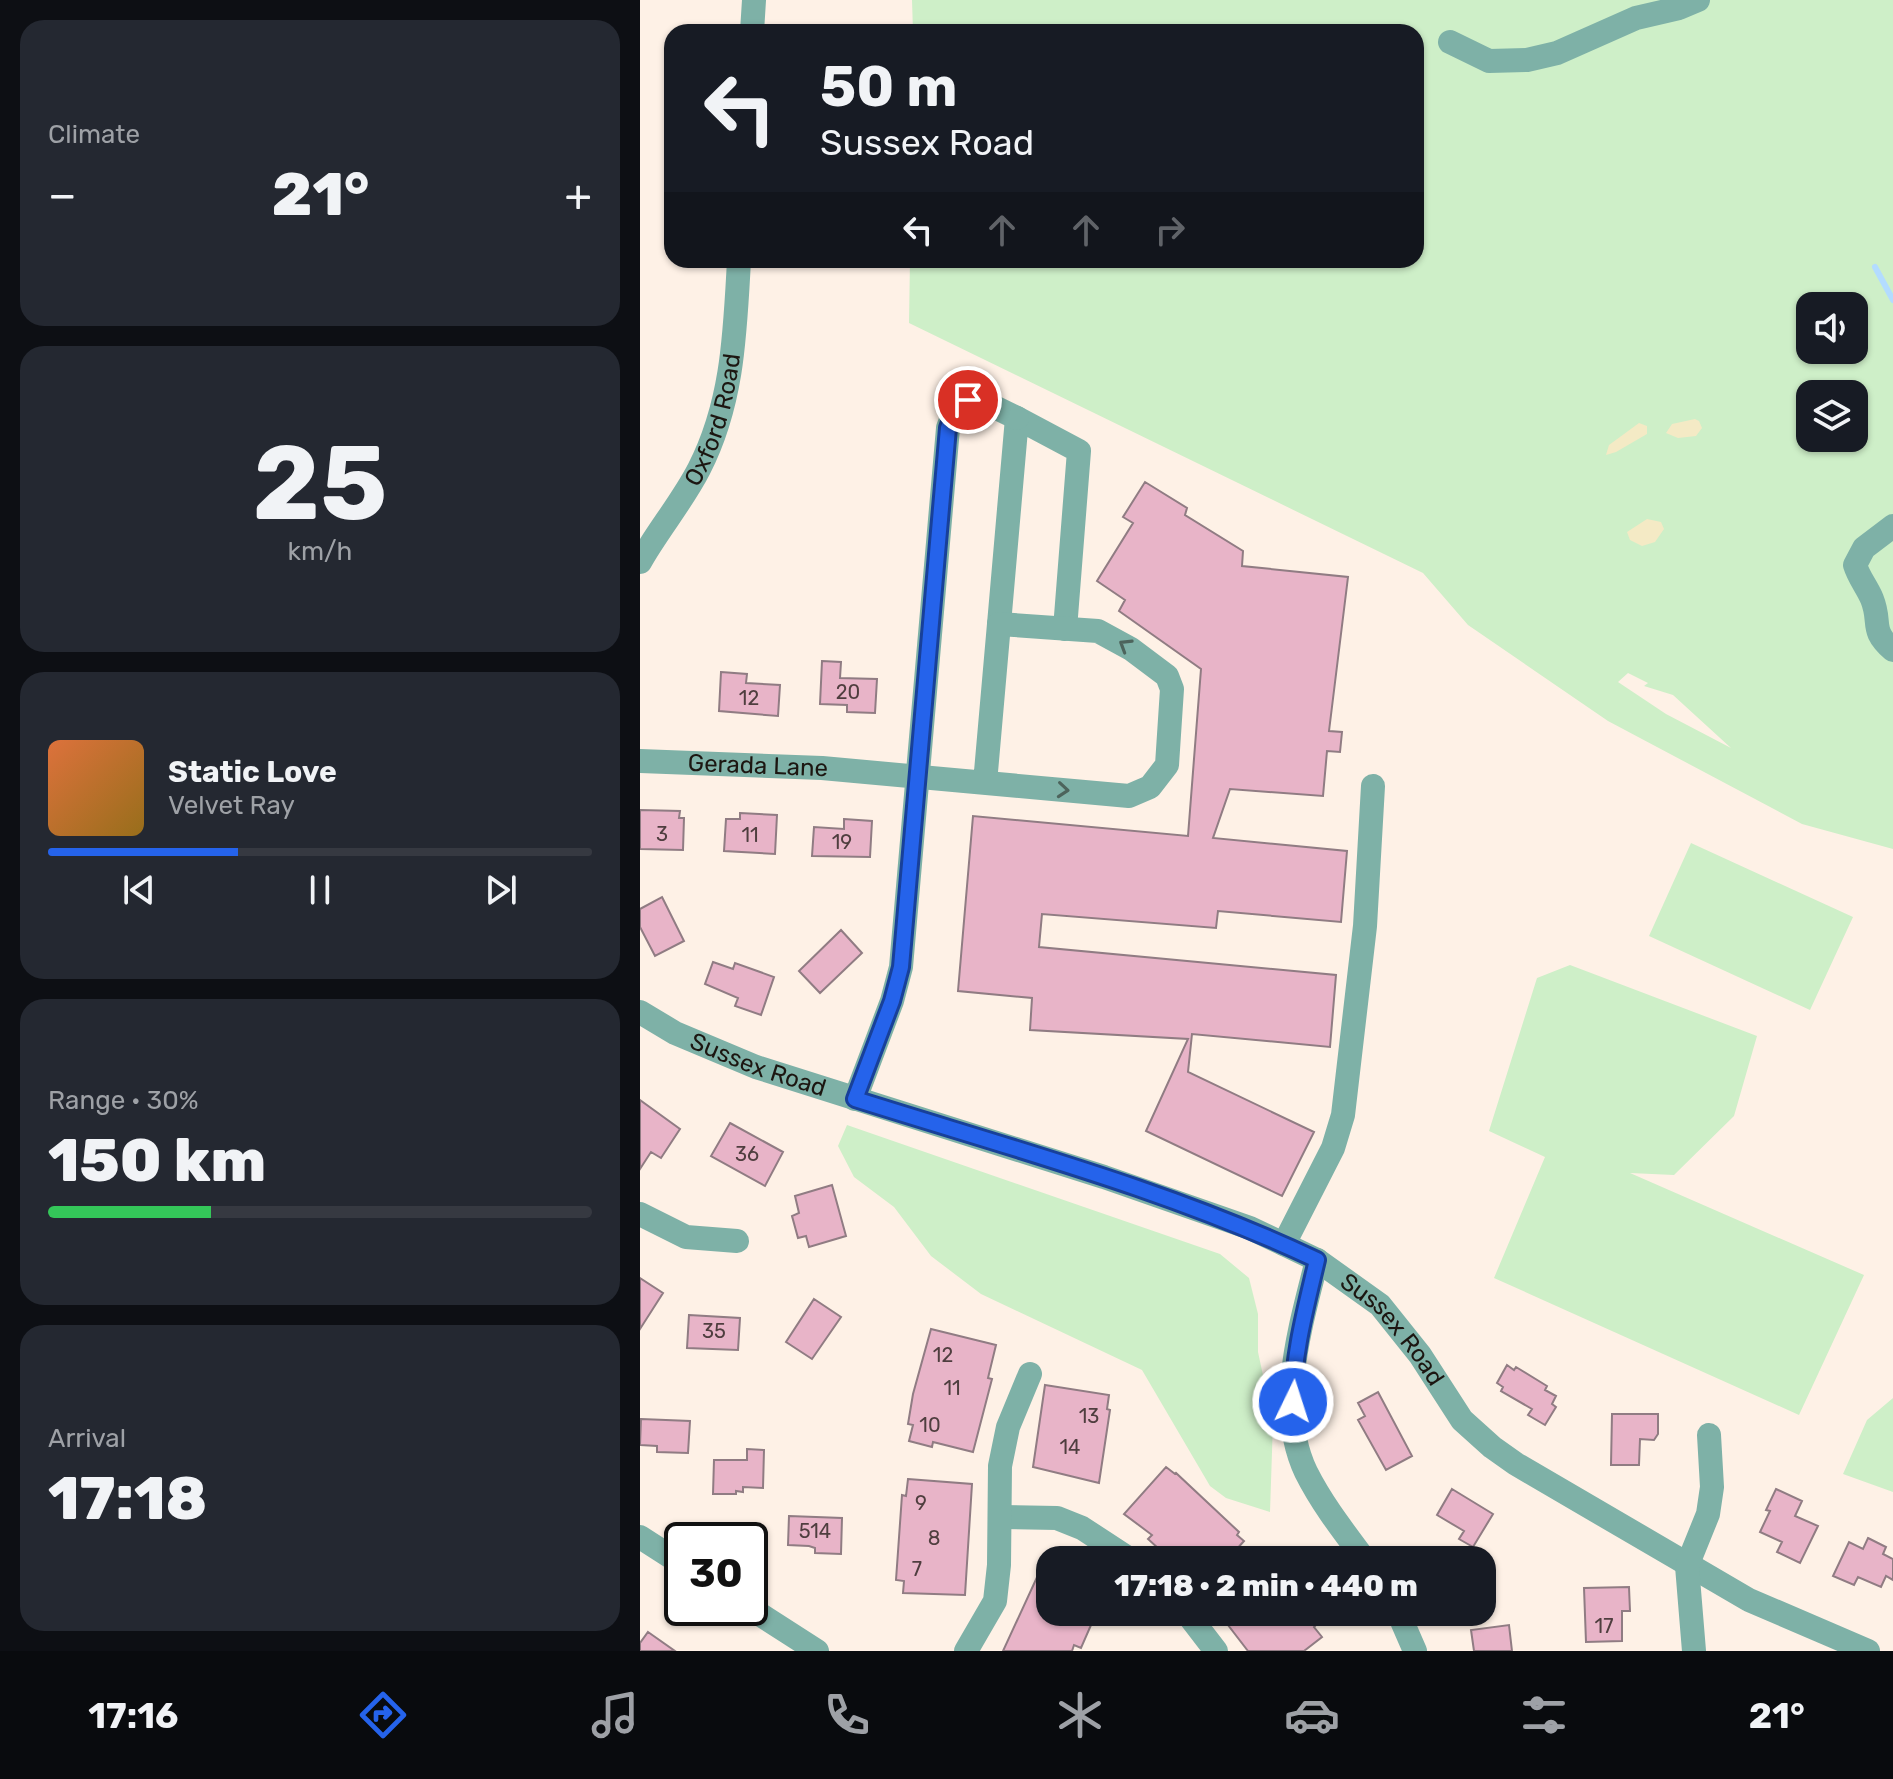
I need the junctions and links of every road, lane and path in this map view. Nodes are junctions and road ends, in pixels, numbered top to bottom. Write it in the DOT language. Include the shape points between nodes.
graph roads {
  1 [pos="754,0"];
  2 [pos="1698,0"];
  3 [pos="752,24"];
  4 [pos="1450,42"];
  5 [pos="739,268"];
  6 [pos="1017,418"];
  7 [pos="1893,526"];
  8 [pos="642,554"];
  9 [pos="999,624"];
  10 [pos="1065,629"];
  11 [pos="1893,650"];
  12 [pos="640,761"];
  13 [pos="917,777"];
  14 [pos="985,783"];
  15 [pos="1373,786"];
  16 [pos="646,1024"];
  17 [pos="855,1099"];
  18 [pos="640,1214"];
  19 [pos="737,1241"];
  20 [pos="1284,1244"];
  21 [pos="1317,1260"];
  22 [pos="1030,1374"];
  23 [pos="1709,1435"];
  24 [pos="1000,1517"];
  25 [pos="640,1537"];
  26 [pos="1110,1546"];
  27 [pos="1355,1546"];
  28 [pos="664,1552"];
  29 [pos="1687,1566"];
  30 [pos="768,1620"];
  31 [pos="1197,1626"];
  32 [pos="1404,1626"];
  33 [pos="817,1651"];
  34 [pos="966,1651"];
  35 [pos="1216,1651"];
  36 [pos="1415,1651"];
  37 [pos="1694,1651"];
  38 [pos="1868,1651"];
  1 -- 3 [label="street"];
  2 -- 4 [label="street" via="1527,60 1489,61"];
  5 -- 8 [label="street, Oxford Road" via="733,360 723,413 680,504"];
  6 -- 9 [label="street"];
  6 -- 10 [label="street" via="1079,451"];
  6 -- 13 [label="street" via="968,400 955,409 948,428"];
  7 -- 11 [label="street" via="1864,548 1855,565 1872,599 1879,637"];
  9 -- 10 [label="street"];
  9 -- 14 [label="street"];
  14 -- 10 [label="street, Gerada Lane, one-way" via="1129,796 1150,787 1167,765 1172,689 1167,676 1112,637"];
  12 -- 13 [label="street, Gerada Lane"];
  13 -- 14 [label="street, Gerada Lane"];
  13 -- 17 [label="street" via="901,967"];
  15 -- 20 [label="street" via="1365,926 1343,1115 1333,1148"];
  16 -- 17 [label="street, Sussex Road"];
  17 -- 20 [label="street, Sussex Road" via="1104,1177"];
  18 -- 19 [label="street" via="686,1237"];
  20 -- 21 [label="street, Sussex Road"];
  21 -- 27 [label="street" via="1301,1323 1293,1425 1305,1470"];
  21 -- 29 [label="street, Sussex Road" via="1380,1305 1462,1420 1492,1447"];
  22 -- 24 [label="street" via="1008,1427 1000,1466"];
  23 -- 29 [label="street" via="1708,1514"];
  24 -- 26 [label="street" via="1057,1518"];
  24 -- 34 [label="street" via="995,1601"];
  25 -- 28 [label="street"];
  29 -- 37 [label="street"];
  29 -- 38 [label="street, Sussex Road" via="1749,1600"];
  30 -- 33 [label="street"];
  31 -- 35 [label="street"];
  32 -- 36 [label="street"];
}
